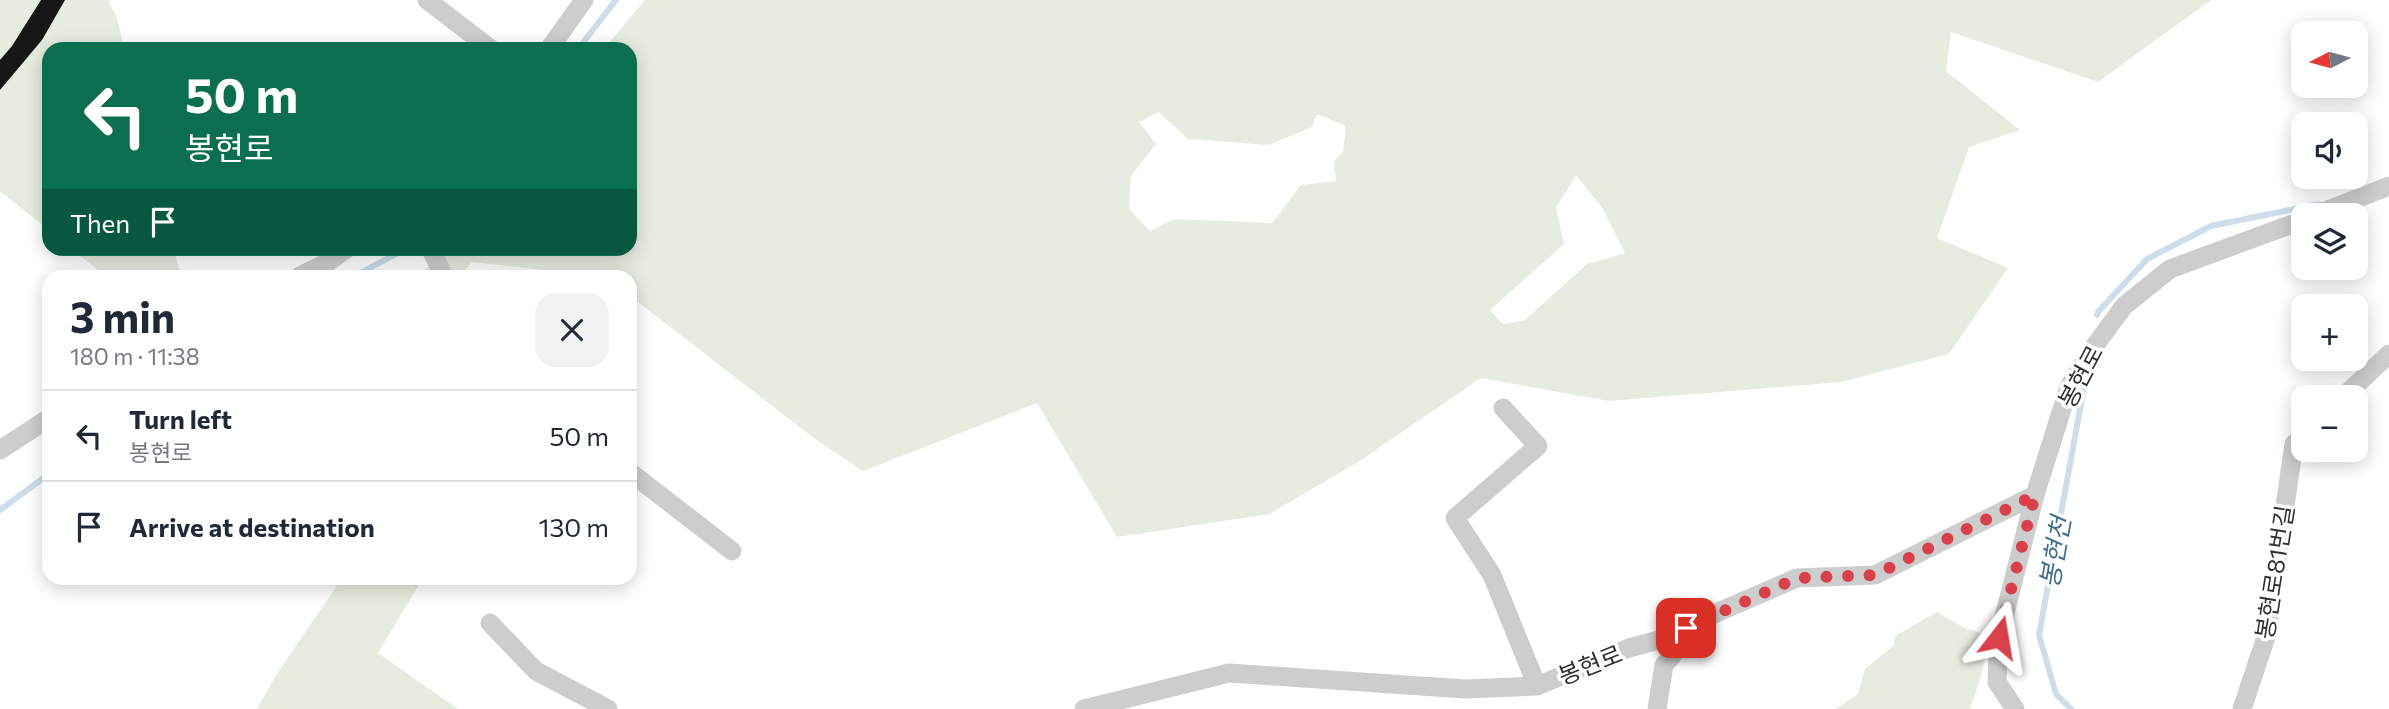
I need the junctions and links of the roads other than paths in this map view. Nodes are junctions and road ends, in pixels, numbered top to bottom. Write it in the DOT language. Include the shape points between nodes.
graph roads {
  1 [pos="427,0"];
  2 [pos="584,0"];
  3 [pos="482,42"];
  4 [pos="554,42"];
  5 [pos="2389,186"];
  6 [pos="2346,203"];
  7 [pos="2291,224"];
  8 [pos="334,256"];
  9 [pos="310,270"];
  10 [pos="2389,354"];
  11 [pos="2356,385"];
  12 [pos="1503,408"];
  13 [pos="42,423"];
  14 [pos="0,450"];
  15 [pos="2291,462"];
  16 [pos="637,477"];
  17 [pos="2035,495"];
  18 [pos="732,551"];
  19 [pos="1702,620"];
  20 [pos="490,623"];
  21 [pos="1537,686"];
  22 [pos="608,709"];
  23 [pos="1084,709"];
  24 [pos="1657,709"];
  25 [pos="2015,709"];
  26 [pos="2242,709"];
  1 -- 3 [label="street"];
  2 -- 4 [label="street"];
  5 -- 6 [label="street"];
  7 -- 17 [label="street, 봉현로" via="2171,269 2124,306 2069,387"];
  8 -- 9 [label="street"];
  10 -- 11 [label="street"];
  12 -- 21 [label="street" via="1538,446 1455,518 1492,575"];
  13 -- 14 [label="street"];
  15 -- 26 [label="street, 봉현로81번길" via="2266,637"];
  16 -- 18 [label="street"];
  17 -- 19 [label="street, 봉현로" via="1875,575 1797,578"];
  17 -- 25 [label="street" via="1999,637 1997,682"];
  19 -- 21 [label="street, 봉현로" via="1670,637 1629,648"];
  19 -- 24 [label="street" via="1664,665"];
  20 -- 22 [label="street" via="536,671"];
  21 -- 23 [label="street, 봉현로" via="1465,690 1229,673"];
}
